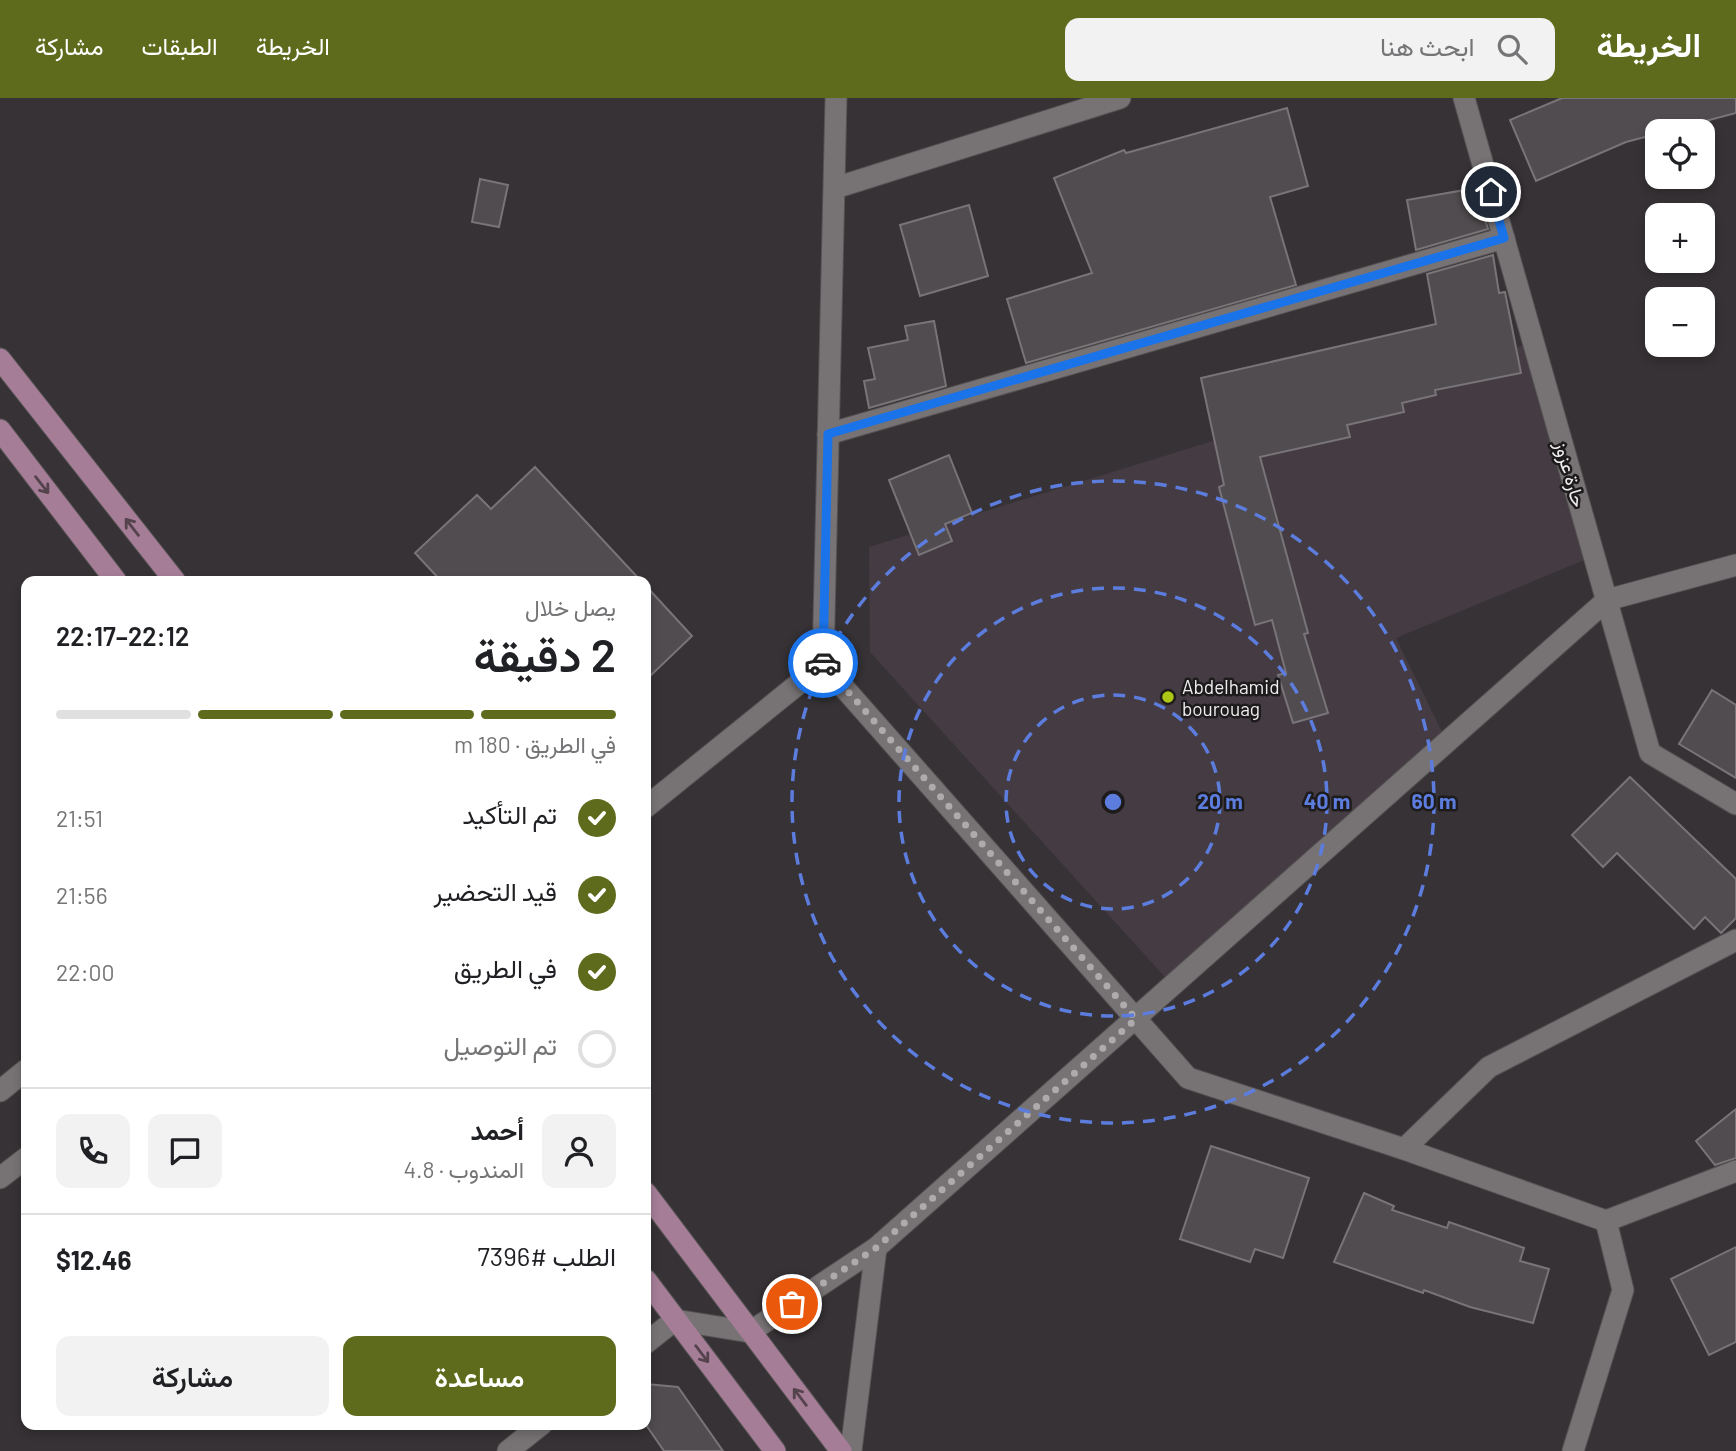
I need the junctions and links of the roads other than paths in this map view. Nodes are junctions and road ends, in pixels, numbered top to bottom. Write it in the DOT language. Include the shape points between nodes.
graph roads {
  1 [pos="836,98"];
  2 [pos="1121,98"];
  3 [pos="1464,98"];
  4 [pos="835,188"];
  5 [pos="1504,238"];
  6 [pos="0,359"];
  7 [pos="0,430"];
  8 [pos="828,434"];
  9 [pos="1736,565"];
  10 [pos="112,576"];
  11 [pos="170,576"];
  12 [pos="1607,600"];
  13 [pos="822,664"];
  14 [pos="651,803"];
  15 [pos="1736,804"];
  16 [pos="1736,940"];
  17 [pos="1136,1019"];
  18 [pos="21,1074"];
  19 [pos="0,1091"];
  20 [pos="1404,1149"];
  21 [pos="21,1162"];
  22 [pos="1736,1171"];
  23 [pos="0,1178"];
  24 [pos="651,1200"];
  25 [pos="1606,1222"];
  26 [pos="876,1248"];
  27 [pos="651,1287"];
  28 [pos="676,1320"];
  29 [pos="750,1332"];
  30 [pos="651,1339"];
  31 [pos="534,1430"];
  32 [pos="508,1451"];
  33 [pos="775,1451"];
  34 [pos="841,1451"];
  35 [pos="851,1451"];
  36 [pos="1573,1451"];
  1 -- 4 [label="street"];
  2 -- 4 [label="street"];
  3 -- 5 [label="street, حارة عزوز"];
  4 -- 8 [label="street"];
  5 -- 8 [label="street"];
  5 -- 12 [label="street, حارة عزوز"];
  11 -- 6 [label="main road, one-way"];
  7 -- 10 [label="main road, one-way"];
  8 -- 13 [label="street"];
  9 -- 12 [label="street"];
  12 -- 15 [label="street, حارة عزوز" via="1650,753"];
  12 -- 17 [label="street"];
  13 -- 14 [label="street"];
  13 -- 17 [label="street"];
  16 -- 20 [label="street" via="1489,1067"];
  17 -- 20 [label="street" via="1188,1078"];
  17 -- 26 [label="street"];
  18 -- 19 [label="street"];
  20 -- 25 [label="street"];
  21 -- 23 [label="street"];
  22 -- 25 [label="street"];
  24 -- 29 [label="main road"];
  25 -- 36 [label="street" via="1623,1290"];
  26 -- 29 [label="street"];
  26 -- 35 [label="street"];
  27 -- 28 [label="main road"];
  28 -- 29 [label="street"];
  28 -- 30 [label="street"];
  28 -- 33 [label="main road, one-way"];
  34 -- 29 [label="main road, one-way"];
  31 -- 32 [label="street"];
}
